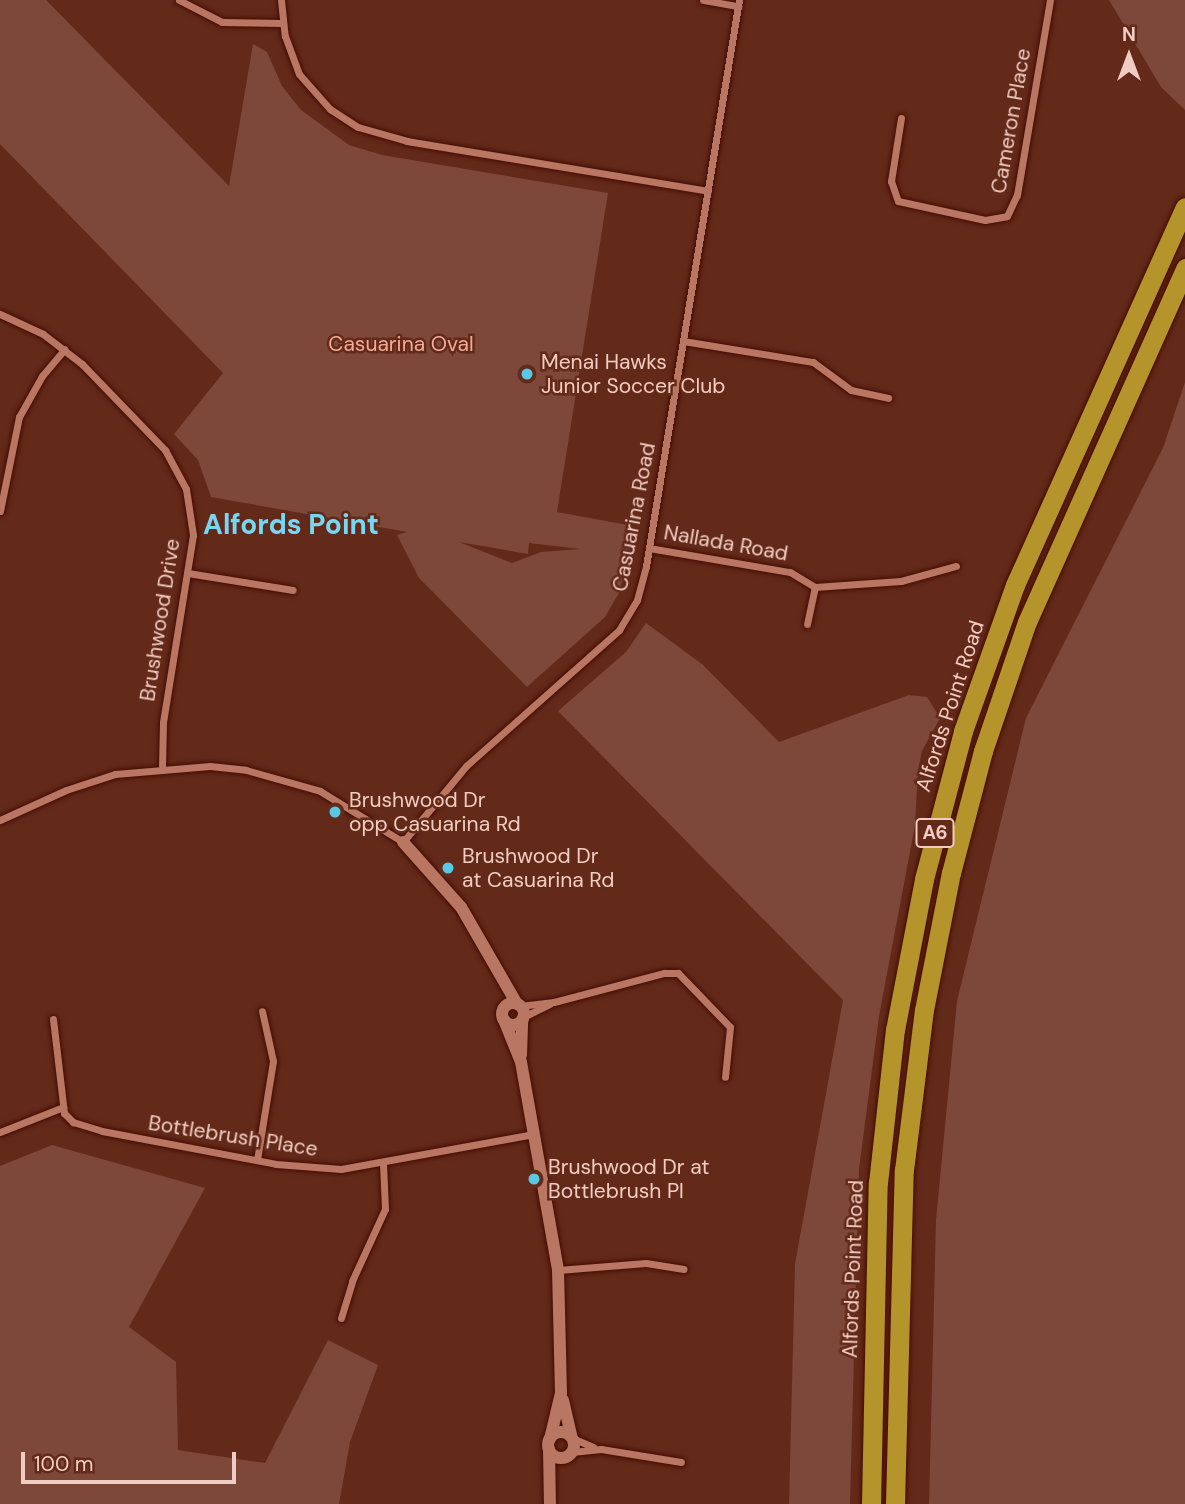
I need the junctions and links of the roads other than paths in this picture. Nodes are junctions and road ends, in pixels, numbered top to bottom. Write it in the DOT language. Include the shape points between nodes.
graph roads {
  1 [pos="179,0"];
  2 [pos="281,0"];
  3 [pos="702,0"];
  4 [pos="1049,0"];
  5 [pos="738,3"];
  6 [pos="282,23"];
  7 [pos="901,118"];
  8 [pos="708,191"];
  9 [pos="1185,207"];
  10 [pos="1185,268"];
  11 [pos="0,314"];
  12 [pos="684,341"];
  13 [pos="65,349"];
  14 [pos="888,398"];
  15 [pos="0,511"];
  16 [pos="649,548"];
  17 [pos="956,566"];
  18 [pos="188,573"];
  19 [pos="815,587"];
  20 [pos="293,590"];
  21 [pos="807,624"];
  22 [pos="162,766"];
  23 [pos="0,820"];
  24 [pos="403,842"];
  25 [pos="496,971"];
  26 [pos="262,1012"];
  27 [pos="520,1012"];
  28 [pos="503,1015"];
  29 [pos="53,1019"];
  30 [pos="521,1062"];
  31 [pos="725,1077"];
  32 [pos="62,1107"];
  33 [pos="0,1132"];
  34 [pos="536,1134"];
  35 [pos="257,1160"];
  36 [pos="383,1163"];
  37 [pos="684,1269"];
  38 [pos="558,1270"];
  39 [pos="341,1318"];
  40 [pos="561,1393"];
  41 [pos="571,1437"];
  42 [pos="550,1443"];
  43 [pos="601,1449"];
  44 [pos="569,1454"];
  45 [pos="681,1462"];
  46 [pos="551,1498"];
  47 [pos="870,1504"];
  48 [pos="895,1504"];
  1 -- 6 [label="street" via="222,22"];
  2 -- 6 [label="street"];
  3 -- 5 [label="street"];
  4 -- 7 [label="street, Cameron Place" via="1017,195 1007,216 985,220 898,201 891,181"];
  5 -- 8 [label="street, Casuarina Road"];
  6 -- 8 [label="street" via="293,61 308,86 330,109 358,127 407,141"];
  8 -- 12 [label="street, Casuarina Road"];
  9 -- 47 [label="highway, Alfords Point Road / A6" via="1015,585 967,720 930,854 903,980 883,1129 874,1262"];
  10 -- 48 [label="highway, A6" via="1027,622 983,751 951,873 924,1010 905,1159"];
  11 -- 13 [label="street, Brushwood Drive"];
  12 -- 14 [label="street" via="813,362 842,386"];
  12 -- 16 [label="street, Casuarina Road"];
  13 -- 15 [label="street" via="42,376 19,417"];
  13 -- 18 [label="street, Brushwood Drive" via="154,438 181,475 193,518"];
  16 -- 19 [label="street, Nallada Road" via="790,572 808,578"];
  16 -- 24 [label="street, Casuarina Road" via="637,600 619,630 466,766"];
  17 -- 19 [label="street" via="901,580"];
  18 -- 20 [label="street"];
  18 -- 22 [label="street, Brushwood Drive" via="163,723"];
  19 -- 21 [label="street"];
  22 -- 23 [label="street" via="91,781"];
  22 -- 24 [label="street" via="246,770 309,788 346,803"];
  24 -- 25 [label="street" via="461,907"];
  25 -- 27 [label="street"];
  25 -- 28 [label="street"];
  26 -- 35 [label="street" via="273,1068"];
  27 -- 28 [label="street"];
  27 -- 28 [label="street" via="512,1025"];
  27 -- 30 [label="street"];
  27 -- 31 [label="street" via="678,973 730,1027"];
  28 -- 30 [label="street"];
  29 -- 32 [label="street"];
  30 -- 34 [label="street"];
  32 -- 33 [label="street"];
  32 -- 35 [label="street, Bottlebrush Place" via="68,1118 82,1125"];
  34 -- 36 [label="street, Bottlebrush Place"];
  34 -- 38 [label="street"];
  35 -- 36 [label="street, Bottlebrush Place" via="319,1168"];
  36 -- 39 [label="street" via="385,1209 352,1281"];
  37 -- 38 [label="street" via="646,1263"];
  38 -- 40 [label="street"];
  40 -- 41 [label="street"];
  40 -- 42 [label="street"];
  41 -- 42 [label="street" via="558,1432"];
  41 -- 43 [label="street"];
  41 -- 44 [label="street"];
  42 -- 44 [label="street" via="555,1456"];
  42 -- 46 [label="street"];
  43 -- 44 [label="street"];
  43 -- 45 [label="street"];
  44 -- 46 [label="street"];
}
